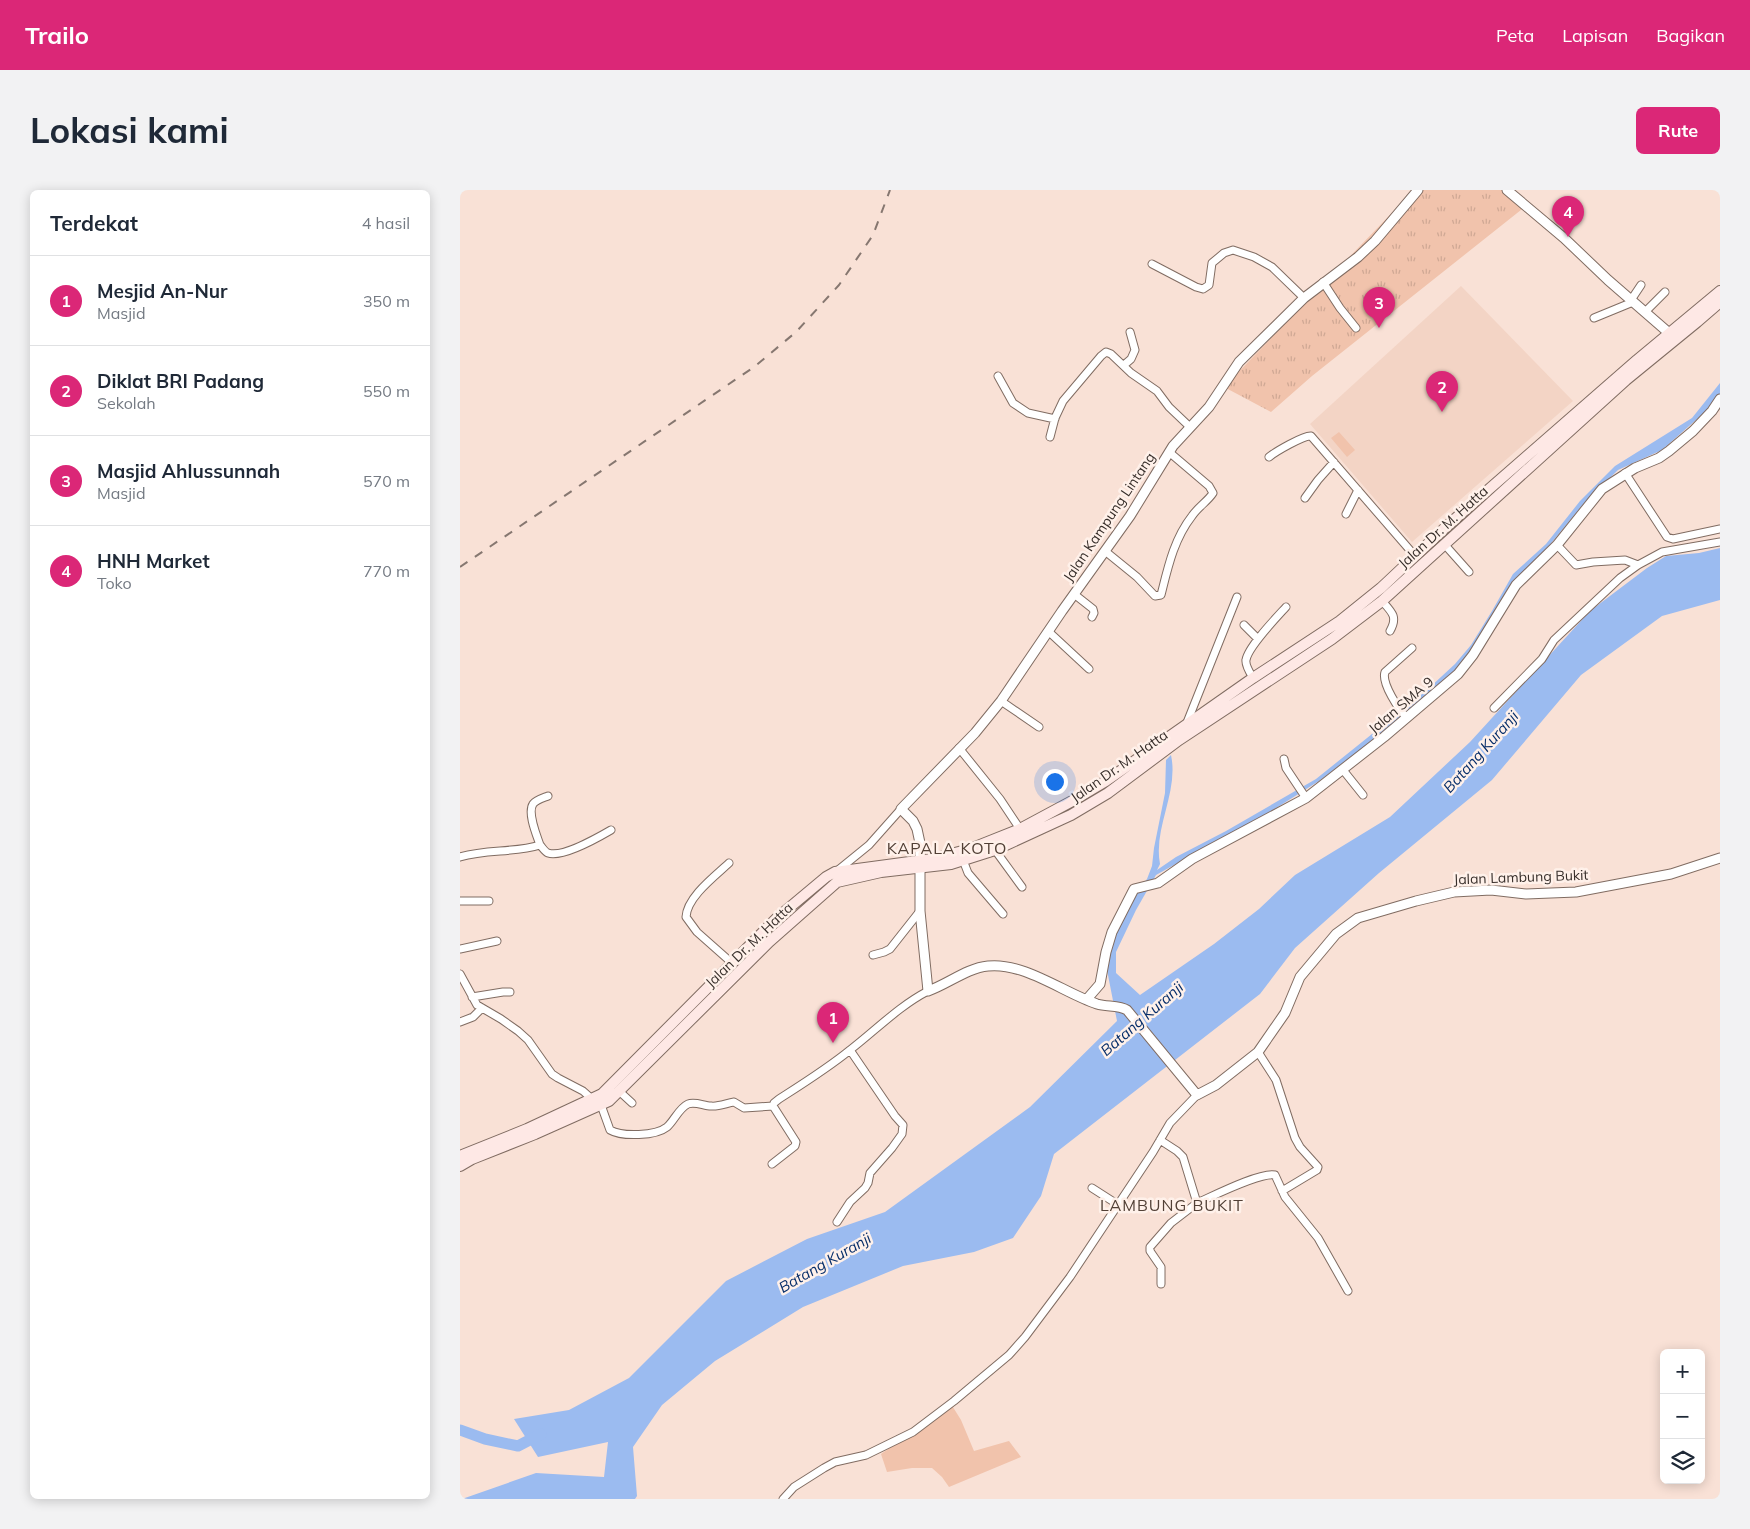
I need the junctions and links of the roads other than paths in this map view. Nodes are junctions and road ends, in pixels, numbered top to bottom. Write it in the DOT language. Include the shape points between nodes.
graph roads {
  1 [pos="1418,190"];
  2 [pos="1507,190"];
  3 [pos="1152,264"];
  4 [pos="1323,282"];
  5 [pos="1641,285"];
  6 [pos="1720,291"];
  7 [pos="1665,292"];
  8 [pos="1304,298"];
  9 [pos="1632,301"];
  10 [pos="1720,302"];
  11 [pos="1645,312"];
  12 [pos="1594,318"];
  13 [pos="1356,328"];
  14 [pos="1130,332"];
  15 [pos="1669,333"];
  16 [pos="1124,365"];
  17 [pos="998,376"];
  18 [pos="1720,399"];
  19 [pos="1594,403"];
  20 [pos="1055,419"];
  21 [pos="1190,427"];
  22 [pos="1050,437"];
  23 [pos="1169,452"];
  24 [pos="1269,457"];
  25 [pos="1334,462"];
  26 [pos="1625,473"];
  27 [pos="1358,490"];
  28 [pos="1305,498"];
  29 [pos="1346,514"];
  30 [pos="1720,529"];
  31 [pos="1720,542"];
  32 [pos="1445,545"];
  33 [pos="1557,545"];
  34 [pos="1105,551"];
  35 [pos="1415,556"];
  36 [pos="1638,564"];
  37 [pos="1469,572"];
  38 [pos="1074,594"];
  39 [pos="1384,595"];
  40 [pos="1237,597"];
  41 [pos="1286,607"];
  42 [pos="1092,617"];
  43 [pos="1244,625"];
  44 [pos="1048,631"];
  45 [pos="1390,631"];
  46 [pos="1258,639"];
  47 [pos="1412,648"];
  48 [pos="1089,669"];
  49 [pos="1253,678"];
  50 [pos="1001,701"];
  51 [pos="1494,708"];
  52 [pos="1404,715"];
  53 [pos="1192,725"];
  54 [pos="1039,727"];
  55 [pos="959,748"];
  56 [pos="1284,760"];
  57 [pos="1343,770"];
  58 [pos="1304,795"];
  59 [pos="1362,795"];
  60 [pos="548,796"];
  61 [pos="901,809"];
  62 [pos="1020,828"];
  63 [pos="611,830"];
  64 [pos="540,845"];
  65 [pos="995,850"];
  66 [pos="460,857"];
  67 [pos="1720,858"];
  68 [pos="963,860"];
  69 [pos="729,863"];
  70 [pos="920,864"];
  71 [pos="836,877"];
  72 [pos="1022,887"];
  73 [pos="460,901"];
  74 [pos="489,901"];
  75 [pos="920,911"];
  76 [pos="1003,914"];
  77 [pos="497,941"];
  78 [pos="460,950"];
  79 [pos="874,955"];
  80 [pos="732,963"];
  81 [pos="460,974"];
  82 [pos="717,987"];
  83 [pos="928,991"];
  84 [pos="510,992"];
  85 [pos="472,997"];
  86 [pos="1087,999"];
  87 [pos="482,1008"];
  88 [pos="460,1022"];
  89 [pos="850,1050"];
  90 [pos="1258,1052"];
  91 [pos="619,1091"];
  92 [pos="1197,1095"];
  93 [pos="592,1099"];
  94 [pos="632,1104"];
  95 [pos="601,1105"];
  96 [pos="772,1106"];
  97 [pos="1160,1140"];
  98 [pos="460,1156"];
  99 [pos="772,1164"];
  100 [pos="460,1166"];
  101 [pos="1092,1188"];
  102 [pos="1282,1191"];
  103 [pos="1197,1203"];
  104 [pos="1117,1204"];
  105 [pos="837,1222"];
  106 [pos="1161,1284"];
  107 [pos="1348,1291"];
  108 [pos="783,1499"];
  1 -- 4 [label="street, Jalan Kampung Lintang" via="1370,246"];
  2 -- 9 [label="street"];
  3 -- 8 [label="street" via="1203,289 1209,285 1212,263 1224,252 1233,250 1272,267"];
  4 -- 8 [label="street, Jalan Kampung Lintang"];
  4 -- 13 [label="street"];
  5 -- 9 [label="street"];
  6 -- 15 [label="main road, Jalan Dr. M. Hatta"];
  7 -- 11 [label="street"];
  8 -- 21 [label="street, Jalan Kampung Lintang" via="1239,362 1209,407"];
  9 -- 11 [label="street"];
  9 -- 12 [label="street"];
  10 -- 19 [label="main road, Jalan Dr. M. Hatta"];
  11 -- 15 [label="street"];
  14 -- 16 [label="street" via="1135,350"];
  15 -- 19 [label="main road, Jalan Dr. M. Hatta"];
  16 -- 20 [label="street" via="1111,354 1104,353 1063,401"];
  16 -- 21 [label="street" via="1157,391"];
  17 -- 20 [label="street" via="1013,403 1028,413"];
  18 -- 26 [label="street, Jalan SMA 9" via="1693,432 1669,451"];
  19 -- 32 [label="main road, Jalan Dr. M. Hatta"];
  19 -- 35 [label="main road, Jalan Dr. M. Hatta"];
  20 -- 22 [label="street"];
  21 -- 23 [label="street, Jalan Kampung Lintang"];
  23 -- 34 [label="street, Jalan Kampung Lintang"];
  23 -- 34 [label="street" via="1213,493 1192,515 1182,532 1172,553 1161,595 1155,596 1137,576"];
  24 -- 25 [label="street" via="1304,436 1310,436"];
  25 -- 27 [label="street"];
  25 -- 28 [label="street"];
  26 -- 30 [label="street" via="1667,537 1673,539"];
  26 -- 33 [label="street, Jalan SMA 9" via="1602,489"];
  27 -- 29 [label="street"];
  27 -- 35 [label="street"];
  31 -- 36 [label="street" via="1662,552"];
  32 -- 37 [label="street"];
  32 -- 39 [label="main road, Jalan Dr. M. Hatta"];
  33 -- 36 [label="street" via="1576,565 1625,560"];
  33 -- 52 [label="street, Jalan SMA 9" via="1516,585 1462,670"];
  34 -- 38 [label="street, Jalan Kampung Lintang"];
  35 -- 39 [label="main road, Jalan Dr. M. Hatta"];
  36 -- 51 [label="street" via="1554,640 1542,658"];
  38 -- 42 [label="street" via="1093,609"];
  38 -- 44 [label="street, Jalan Kampung Lintang"];
  39 -- 45 [label="street" via="1395,623"];
  39 -- 49 [label="main road, Jalan Dr. M. Hatta"];
  39 -- 53 [label="main road, Jalan Dr. M. Hatta" via="1332,640"];
  40 -- 53 [label="street"];
  41 -- 46 [label="street"];
  43 -- 46 [label="street"];
  44 -- 48 [label="street"];
  44 -- 50 [label="street, Jalan Kampung Lintang"];
  46 -- 49 [label="street" via="1246,661"];
  47 -- 52 [label="street" via="1383,675"];
  49 -- 53 [label="main road, Jalan Dr. M. Hatta" via="1204,712"];
  50 -- 54 [label="street"];
  50 -- 55 [label="street, Jalan Kampung Lintang"];
  52 -- 57 [label="street, Jalan SMA 9"];
  53 -- 62 [label="main road, Jalan Dr. M. Hatta" via="1093,790"];
  53 -- 65 [label="main road, Jalan Dr. M. Hatta" via="1179,740 1136,774 1090,805"];
  55 -- 61 [label="street, Jalan Kampung Lintang"];
  55 -- 62 [label="street"];
  56 -- 58 [label="street"];
  57 -- 58 [label="street, Jalan SMA 9"];
  57 -- 59 [label="street"];
  58 -- 86 [label="street, Jalan SMA 9" via="1192,859 1166,879 1134,889 1112,932 1102,978"];
  60 -- 64 [label="street" via="535,801 532,807 532,821"];
  61 -- 70 [label="street" via="918,829"];
  61 -- 71 [label="street, Jalan Kampung Lintang"];
  62 -- 70 [label="main road, Jalan Dr. M. Hatta" via="970,849"];
  63 -- 64 [label="street" via="580,847 560,852 548,853"];
  64 -- 66 [label="street"];
  65 -- 68 [label="main road, Jalan Dr. M. Hatta"];
  65 -- 72 [label="street"];
  67 -- 90 [label="street, Jalan Lambung Bukit" via="1671,874 1576,892 1454,892 1358,918 1336,934 1300,977 1285,1013"];
  68 -- 70 [label="main road, Jalan Dr. M. Hatta" via="951,864"];
  68 -- 76 [label="street" via="968,873"];
  69 -- 80 [label="street" via="691,901 686,917 697,932"];
  70 -- 71 [label="main road, Jalan Dr. M. Hatta"];
  70 -- 75 [label="street"];
  71 -- 80 [label="main road, Jalan Dr. M. Hatta" via="826,877 777,918"];
  71 -- 82 [label="main road, Jalan Dr. M. Hatta"];
  73 -- 74 [label="street"];
  75 -- 79 [label="street" via="890,949"];
  75 -- 83 [label="street"];
  77 -- 78 [label="street"];
  80 -- 82 [label="main road, Jalan Dr. M. Hatta"];
  81 -- 85 [label="street"];
  82 -- 91 [label="main road, Jalan Dr. M. Hatta"];
  82 -- 93 [label="main road, Jalan Dr. M. Hatta" via="647,1048 611,1086"];
  83 -- 86 [label="street" via="969,972 999,965"];
  83 -- 89 [label="street" via="913,999"];
  84 -- 85 [label="street"];
  85 -- 87 [label="street"];
  86 -- 92 [label="street" via="1127,1010"];
  87 -- 88 [label="street" via="473,1017"];
  87 -- 93 [label="street" via="528,1040 552,1074"];
  89 -- 96 [label="street"];
  89 -- 105 [label="street" via="903,1128 892,1148 870,1173 865,1188 850,1202"];
  90 -- 92 [label="street, Jalan Lambung Bukit" via="1216,1085"];
  90 -- 102 [label="street" via="1276,1080 1295,1138 1318,1168"];
  91 -- 94 [label="street"];
  91 -- 95 [label="main road, Jalan Dr. M. Hatta"];
  92 -- 97 [label="street" via="1170,1123"];
  93 -- 98 [label="main road, Jalan Dr. M. Hatta"];
  95 -- 96 [label="street" via="610,1130 618,1134 655,1133 666,1128 687,1104 692,1103 713,1107 734,1102 744,1108"];
  95 -- 100 [label="main road, Jalan Dr. M. Hatta"];
  96 -- 99 [label="street" via="796,1142"];
  97 -- 103 [label="street" via="1183,1157"];
  97 -- 104 [label="street"];
  101 -- 104 [label="street"];
  102 -- 103 [label="street" via="1275,1175 1267,1175"];
  102 -- 107 [label="street" via="1318,1238"];
  103 -- 106 [label="street" via="1171,1223 1150,1247 1161,1267"];
  104 -- 108 [label="street" via="1044,1312 993,1369 913,1432 866,1455 835,1462 794,1487"];
}
